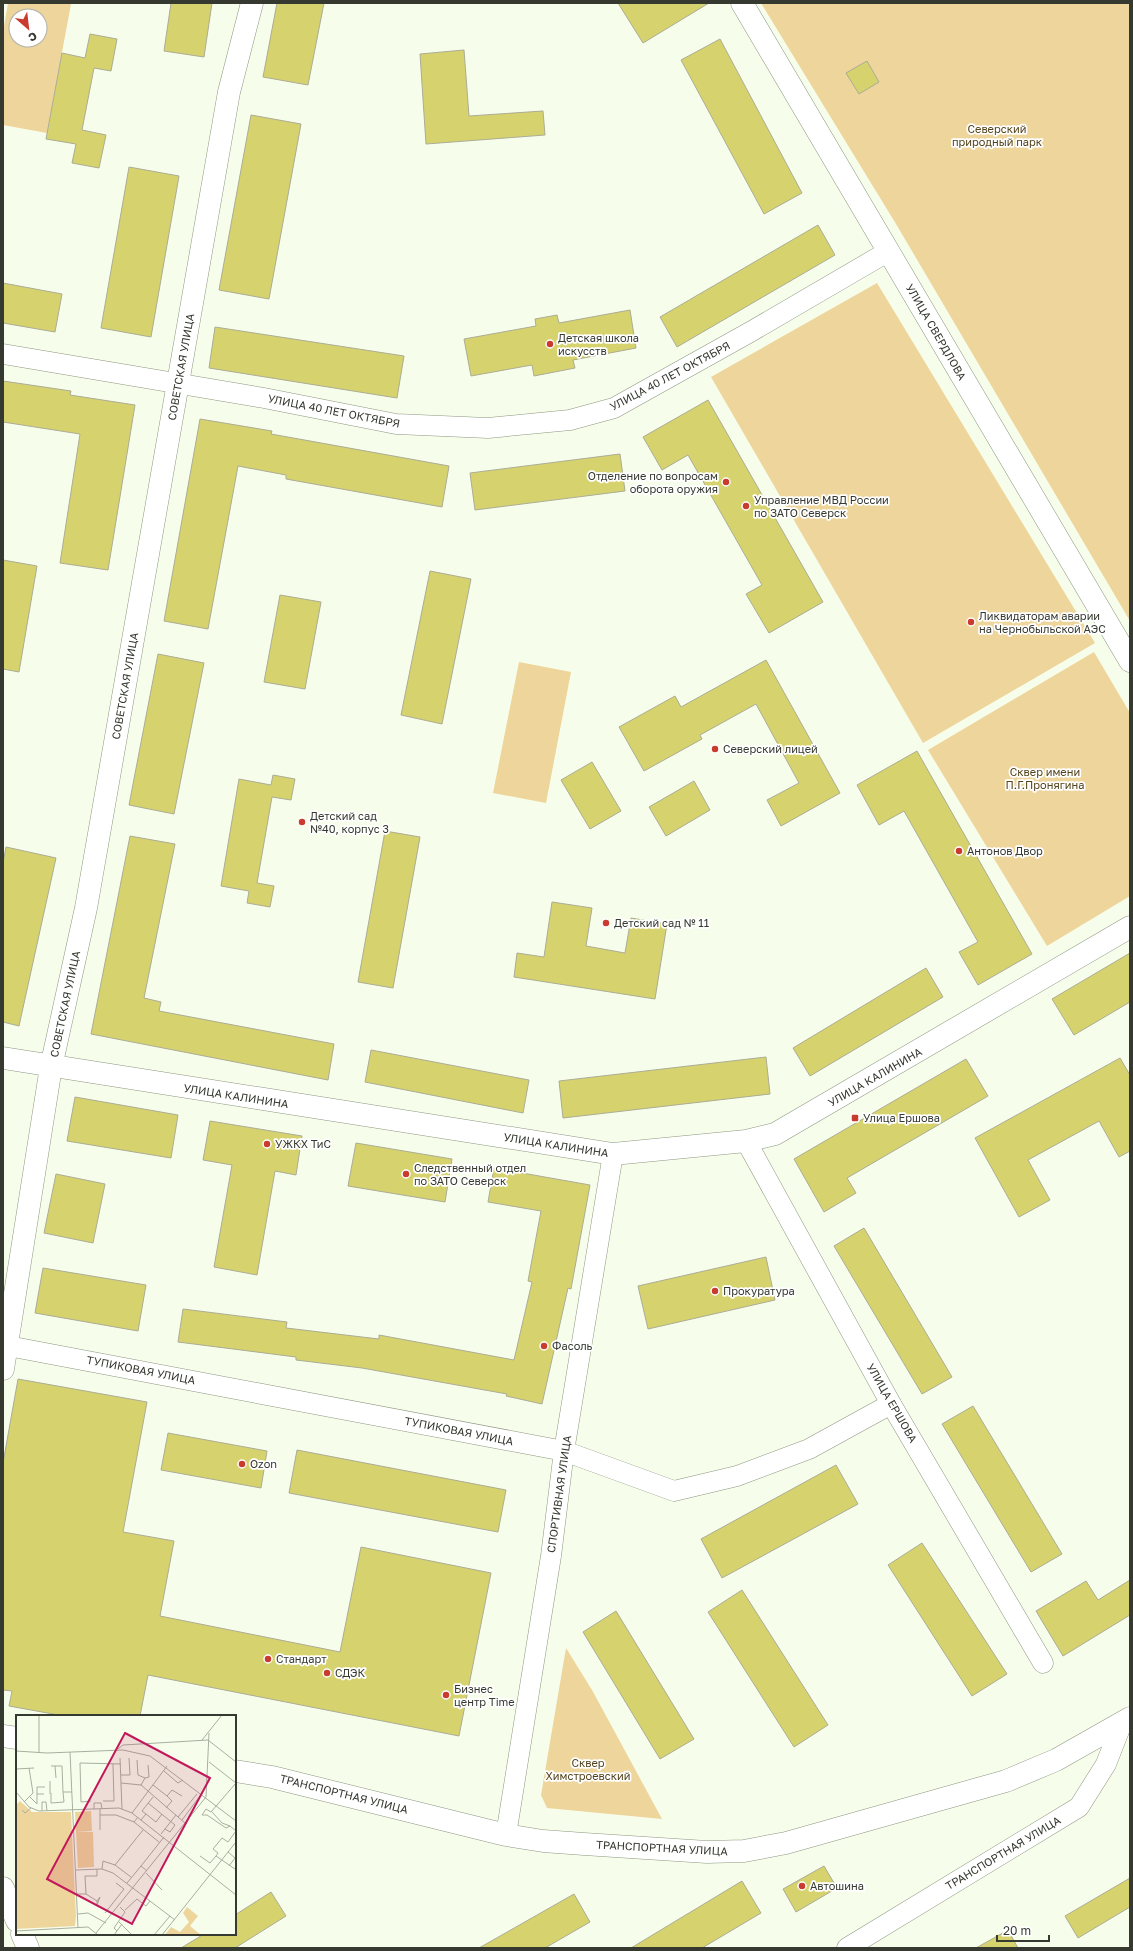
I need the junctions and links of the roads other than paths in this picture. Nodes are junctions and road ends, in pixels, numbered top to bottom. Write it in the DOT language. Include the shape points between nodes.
graph roads {
  1 [pos="252,3"];
  2 [pos="742,3"];
  3 [pos="888,251"];
  4 [pos="3,354"];
  5 [pos="178,384"];
  6 [pos="1130,661"];
  7 [pos="1130,927"];
  8 [pos="3,1058"];
  9 [pos="51,1067"];
  10 [pos="746,1141"];
  11 [pos="613,1154"];
  12 [pos="8,1346"];
  13 [pos="3,1369"];
  14 [pos="892,1404"];
  15 [pos="564,1451"];
  16 [pos="1043,1663"];
  17 [pos="1126,1720"];
  18 [pos="3,1736"];
  19 [pos="16,1738"];
  20 [pos="236,1771"];
  21 [pos="506,1835"];
  22 [pos="3,1888"];
  23 [pos="16,1919"];
  24 [pos="22,1935"];
  25 [pos="28,1948"];
  26 [pos="847,1948"];
  1 -- 5 [label="street, СОВЕТСКАЯ УЛИЦА" via="229,92"];
  2 -- 3 [label="street, УЛИЦА СВЕРДЛОВА"];
  3 -- 5 [label="street, УЛИЦА 40 ЛЕТ ОКТЯБРЯ" via="614,408 570,420 488,428 396,424"];
  3 -- 6 [label="street, УЛИЦА СВЕРДЛОВА"];
  4 -- 5 [label="street, УЛИЦА 40 ЛЕТ ОКТЯБРЯ"];
  5 -- 9 [label="street, СОВЕТСКАЯ УЛИЦА" via="86,908"];
  7 -- 10 [label="street, УЛИЦА КАЛИНИНА" via="775,1134"];
  8 -- 9 [label="street, УЛИЦА КАЛИНИНА"];
  9 -- 11 [label="street, УЛИЦА КАЛИНИНА"];
  9 -- 12 [label="street, СОВЕТСКАЯ УЛИЦА"];
  10 -- 11 [label="street, УЛИЦА КАЛИНИНА"];
  10 -- 14 [label="street, УЛИЦА ЕРШОВА"];
  11 -- 15 [label="street, СПОРТИВНАЯ УЛИЦА"];
  12 -- 13 [label="street, СОВЕТСКАЯ УЛИЦА"];
  12 -- 15 [label="street, ТУПИКОВАЯ УЛИЦА"];
  14 -- 15 [label="street, ТУПИКОВАЯ УЛИЦА" via="809,1449 737,1476 674,1491"];
  14 -- 16 [label="street, УЛИЦА ЕРШОВА"];
  15 -- 21 [label="street, СПОРТИВНАЯ УЛИЦА" via="551,1556"];
  17 -- 21 [label="street, ТРАНСПОРТНАЯ УЛИЦА" via="1056,1760 1006,1781 786,1843 744,1851 707,1852 584,1844"];
  17 -- 26 [label="street, ТРАНСПОРТНАЯ УЛИЦА" via="1106,1764 1079,1807"];
  18 -- 19 [label="street"];
  20 -- 21 [label="street, ТРАНСПОРТНАЯ УЛИЦА" via="272,1777"];
  22 -- 23 [label="street"];
  24 -- 25 [label="street"];
}
